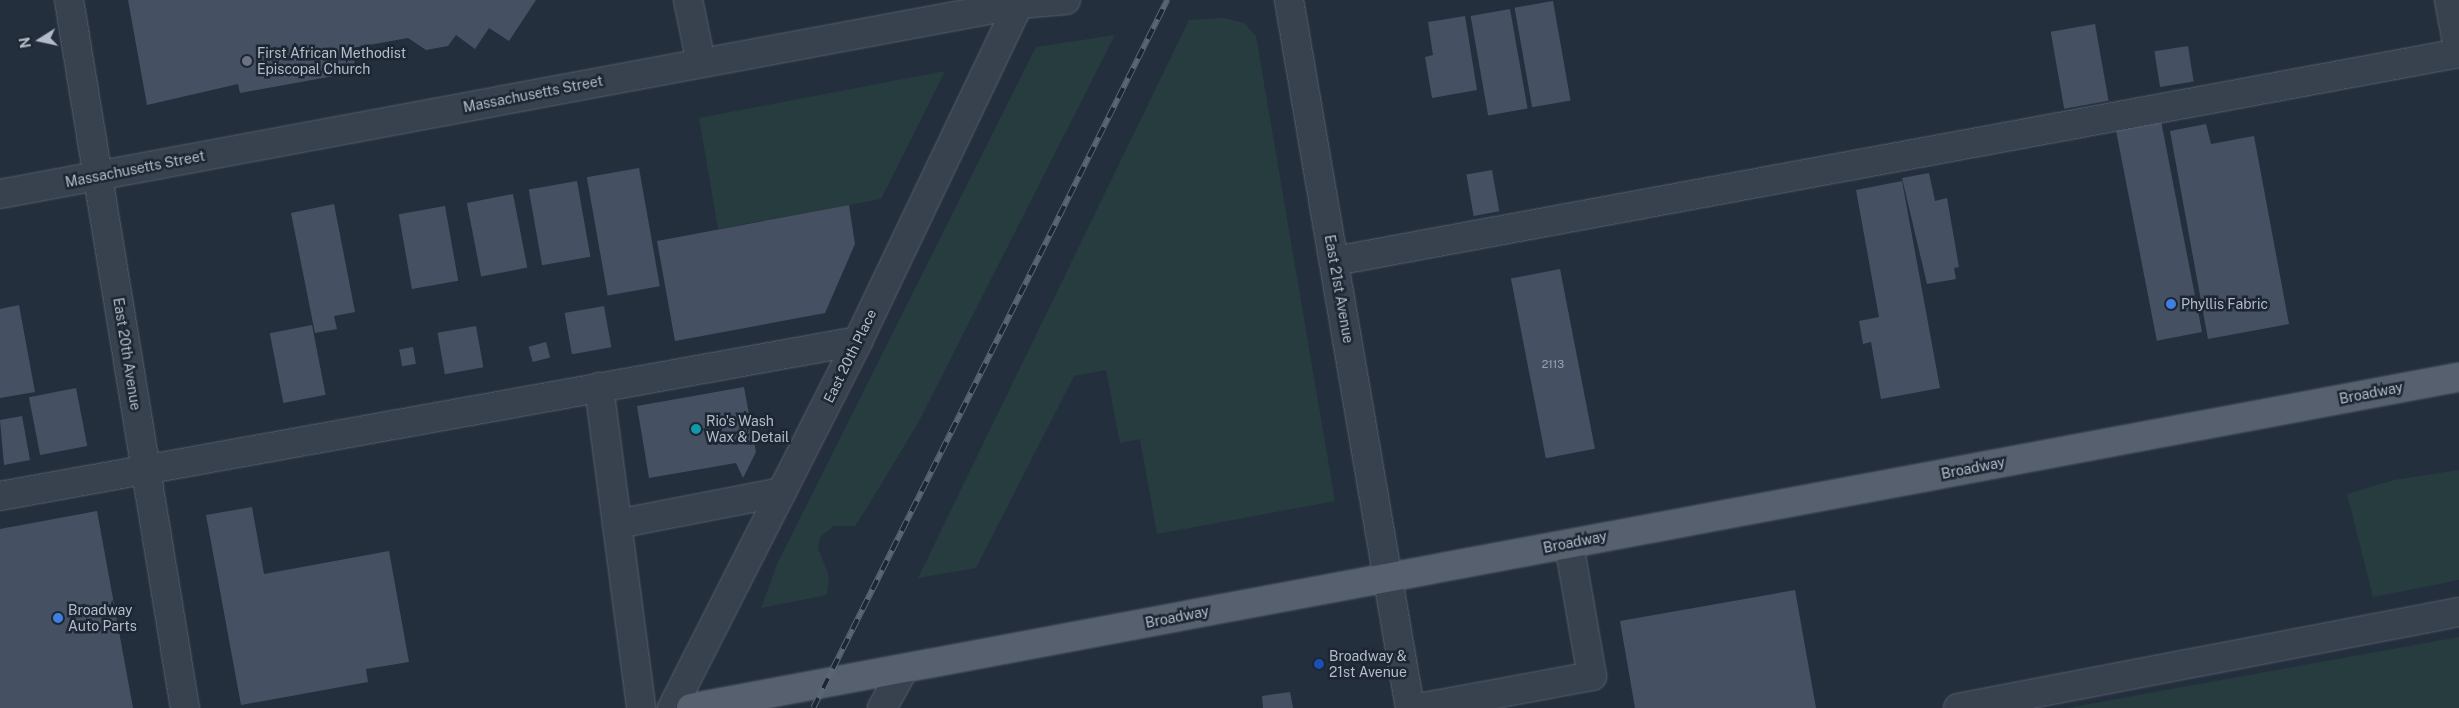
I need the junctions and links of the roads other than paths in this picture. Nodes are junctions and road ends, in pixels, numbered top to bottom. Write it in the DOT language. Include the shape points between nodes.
graph roads {
  1 [pos="69,0"];
  2 [pos="688,0"];
  3 [pos="1066,0"];
  4 [pos="1289,0"];
  5 [pos="2449,0"];
  6 [pos="1020,2"];
  7 [pos="2459,53"];
  8 [pos="701,63"];
  9 [pos="98,175"];
  10 [pos="0,194"];
  11 [pos="1335,261"];
  12 [pos="858,341"];
  13 [pos="2459,377"];
  14 [pos="599,387"];
  15 [pos="146,467"];
  16 [pos="782,492"];
  17 [pos="0,496"];
  18 [pos="617,524"];
  19 [pos="1569,544"];
  20 [pos="1389,577"];
  21 [pos="2459,612"];
  22 [pos="904,669"];
  23 [pos="1480,702"];
  24 [pos="185,708"];
  25 [pos="641,708"];
  26 [pos="672,708"];
  27 [pos="691,708"];
  28 [pos="882,708"];
  29 [pos="1410,708"];
  30 [pos="1418,708"];
  31 [pos="1958,708"];
  1 -- 9 [label="street, East 20th Avenue"];
  2 -- 8 [label="street"];
  3 -- 6 [label="street, Massachusetts Street"];
  4 -- 11 [label="street, East 21st Avenue"];
  5 -- 7 [label="street"];
  6 -- 8 [label="street, Massachusetts Street"];
  6 -- 12 [label="street, East 20th Place"];
  7 -- 11 [label="street"];
  8 -- 9 [label="street, Massachusetts Street"];
  9 -- 10 [label="street, Massachusetts Street"];
  9 -- 15 [label="street, East 20th Avenue"];
  11 -- 20 [label="street, East 21st Avenue"];
  12 -- 14 [label="street"];
  12 -- 16 [label="street, East 20th Place"];
  13 -- 19 [label="main road, Broadway"];
  14 -- 15 [label="street"];
  14 -- 18 [label="street"];
  15 -- 17 [label="street"];
  15 -- 24 [label="street, East 20th Avenue"];
  16 -- 18 [label="street"];
  16 -- 26 [label="street, East 20th Place"];
  18 -- 25 [label="street"];
  19 -- 20 [label="main road, Broadway"];
  19 -- 23 [label="street" via="1592,676"];
  20 -- 22 [label="main road, Broadway"];
  20 -- 29 [label="street, East 21st Avenue"];
  21 -- 31 [label="street"];
  22 -- 27 [label="main road, Broadway"];
  22 -- 28 [label="street"];
  23 -- 30 [label="street"];
}
